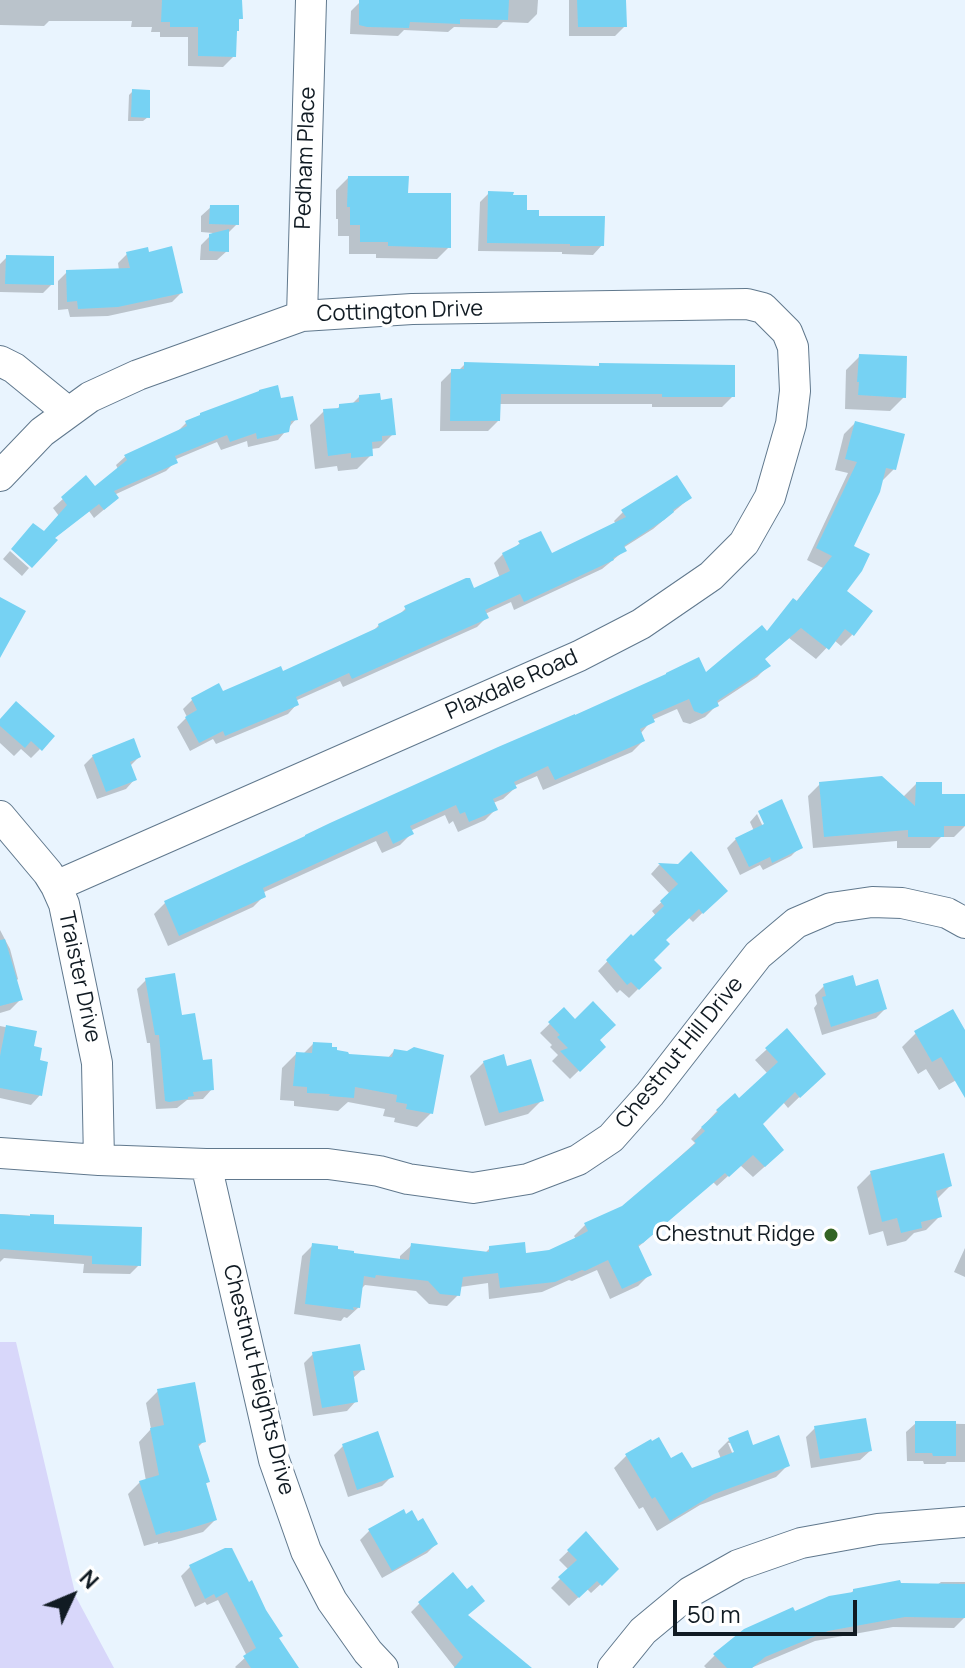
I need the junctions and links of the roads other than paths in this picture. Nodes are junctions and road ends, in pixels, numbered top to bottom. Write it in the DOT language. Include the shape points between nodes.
graph roads {
  1 [pos="311,0"];
  2 [pos="302,316"];
  3 [pos="787,332"];
  4 [pos="0,361"];
  5 [pos="68,412"];
  6 [pos="0,476"];
  7 [pos="0,816"];
  8 [pos="56,886"];
  9 [pos="965,923"];
  10 [pos="0,1153"];
  11 [pos="99,1160"];
  12 [pos="206,1164"];
  13 [pos="965,1522"];
  14 [pos="383,1668"];
  15 [pos="613,1668"];
  1 -- 2 [label="street, Pedham Place"];
  2 -- 3 [label="street, Cottington Drive" via="412,309 747,304 763,308"];
  2 -- 5 [label="street, Cottington Drive" via="138,375"];
  3 -- 8 [label="street, Plaxdale Road" via="795,391 770,497 744,543 711,576 641,624 579,656"];
  4 -- 5 [label="street"];
  5 -- 6 [label="street, Cottington Drive"];
  7 -- 8 [label="street, Traister Drive"];
  8 -- 11 [label="street, Traister Drive" via="97,1063"];
  9 -- 12 [label="street, Chestnut Hill Drive" via="947,913 872,902 831,908 796,923 758,955 611,1138 578,1160 528,1179 473,1188 328,1164"];
  10 -- 11 [label="street, Chestnut Hill Drive"];
  11 -- 12 [label="street, Chestnut Hill Drive"];
  12 -- 14 [label="street, Chestnut Heights Drive" via="274,1460 306,1551 332,1601"];
  13 -- 15 [label="street" via="878,1529 801,1543 738,1565 690,1592 643,1631"];
}
